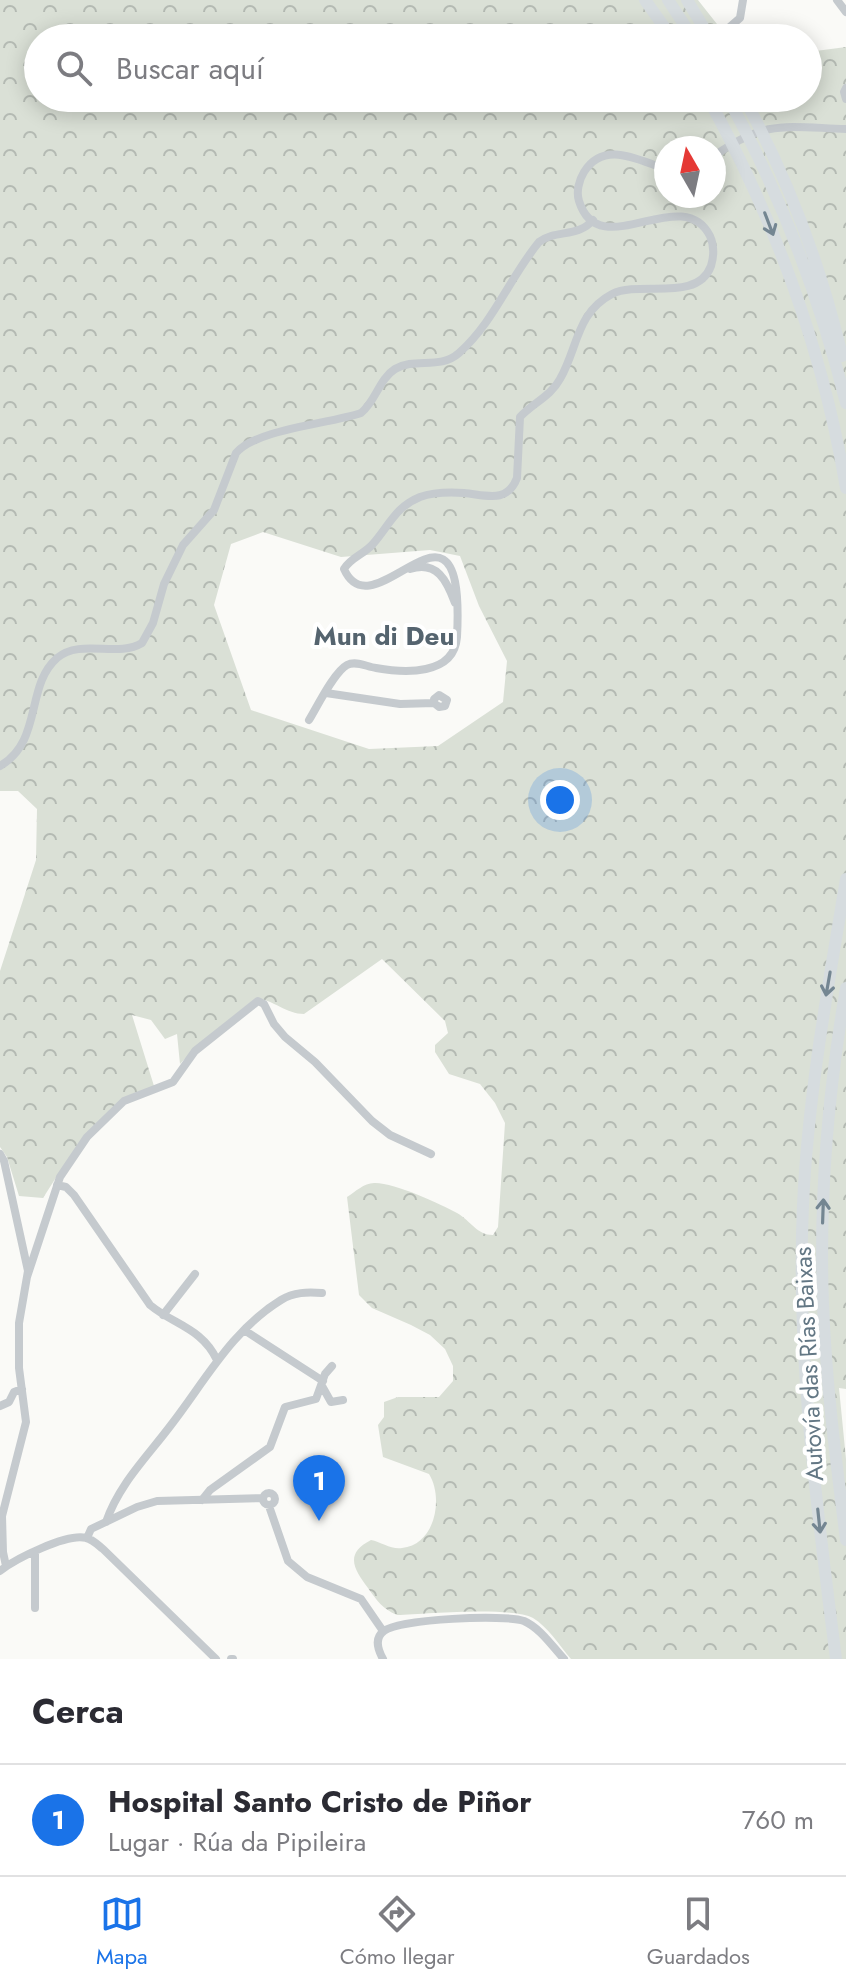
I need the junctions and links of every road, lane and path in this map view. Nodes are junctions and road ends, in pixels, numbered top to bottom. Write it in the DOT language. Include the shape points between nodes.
graph roads {
  1 [pos="645,0"];
  2 [pos="668,0"];
  3 [pos="687,0"];
  4 [pos="743,0"];
  5 [pos="837,0"];
  6 [pos="846,12"];
  7 [pos="662,24"];
  8 [pos="684,24"];
  9 [pos="701,24"];
  10 [pos="733,24"];
  11 [pos="846,88"];
  12 [pos="846,99"];
  13 [pos="715,112"];
  14 [pos="738,112"];
  15 [pos="749,112"];
  16 [pos="846,129"];
  17 [pos="759,142"];
  18 [pos="726,149"];
  19 [pos="654,165"];
  20 [pos="593,220"];
  21 [pos="846,376"];
  22 [pos="846,403"];
  23 [pos="846,488"];
  24 [pos="443,560"];
  25 [pos="437,570"];
  26 [pos="398,574"];
  27 [pos="456,606"];
  28 [pos="333,681"];
  29 [pos="326,693"];
  30 [pos="345,696"];
  31 [pos="434,703"];
  32 [pos="309,720"];
  33 [pos="0,766"];
  34 [pos="846,879"];
  35 [pos="846,988"];
  36 [pos="0,1154"];
  37 [pos="431,1154"];
  38 [pos="57,1185"];
  39 [pos="42,1235"];
  40 [pos="25,1254"];
  41 [pos="195,1274"];
  42 [pos="27,1277"];
  43 [pos="322,1293"];
  44 [pos="163,1315"];
  45 [pos="244,1330"];
  46 [pos="217,1360"];
  47 [pos="332,1366"];
  48 [pos="322,1384"];
  49 [pos="22,1389"];
  50 [pos="343,1400"];
  51 [pos="0,1406"];
  52 [pos="202,1500"];
  53 [pos="106,1522"];
  54 [pos="87,1538"];
  55 [pos="846,1540"];
  56 [pos="35,1553"];
  57 [pos="3,1568"];
  58 [pos="35,1608"];
  59 [pos="383,1631"];
  60 [pos="216,1659"];
  61 [pos="383,1659"];
  62 [pos="564,1659"];
  63 [pos="836,1659"];
  1 -- 7 [label="highway"];
  2 -- 8 [label="highway"];
  3 -- 9 [label="highway"];
  4 -- 10 [label="street" via="740,18"];
  5 -- 6 [label="street"];
  11 -- 12 [label="street"];
  13 -- 23 [label="highway, one-way" via="764,211 807,326"];
  14 -- 17 [label="highway"];
  15 -- 17 [label="highway"];
  16 -- 18 [label="street" via="771,127"];
  17 -- 21 [label="highway" via="808,237"];
  17 -- 22 [label="highway" via="821,311"];
  19 -- 20 [label="street" via="618,154 594,161 583,172 578,194"];
  20 -- 26 [label="street" via="614,228 668,216 690,218 711,239 711,266 687,287 627,289 588,313 558,383 520,417 517,478 506,492 494,497 446,492 419,498 397,511 370,547 344,569 367,586"];
  20 -- 33 [label="street" via="586,229 539,242 490,317 454,357 397,368 361,413 242,446 214,510 183,545 142,643 81,649 59,657 41,686 22,746"];
  24 -- 25 [label="street"];
  24 -- 26 [label="street" via="424,558"];
  24 -- 27 [label="street" via="454,571"];
  25 -- 26 [label="street" via="420,567"];
  25 -- 27 [label="street"];
  27 -- 28 [label="street" via="456,643 442,663 403,671 353,663"];
  28 -- 29 [label="street"];
  28 -- 30 [label="street"];
  29 -- 30 [label="street"];
  29 -- 32 [label="street"];
  30 -- 31 [label="street"];
  34 -- 63 [label="highway, Autovía das Rías Baixas, one-way" via="818,1047 801,1270 806,1399"];
  55 -- 35 [label="highway, Autovía das Rías Baixas, one-way" via="827,1373 822,1233 831,1094"];
  36 -- 40 [label="street"];
  37 -- 38 [label="street" via="377,1125 285,1037 258,1001 195,1051 173,1082 130,1098 109,1113"];
  38 -- 39 [label="street"];
  38 -- 44 [label="street" via="74,1195 148,1303"];
  39 -- 40 [label="street"];
  39 -- 42 [label="street"];
  40 -- 42 [label="street"];
  41 -- 44 [label="street"];
  42 -- 49 [label="street" via="19,1323"];
  43 -- 45 [label="street" via="287,1296"];
  44 -- 46 [label="street" via="186,1326"];
  45 -- 46 [label="street"];
  45 -- 48 [label="street"];
  46 -- 53 [label="street" via="122,1487"];
  47 -- 48 [label="street"];
  48 -- 50 [label="street" via="331,1402"];
  48 -- 52 [label="street" via="314,1400 286,1405 270,1447"];
  49 -- 51 [label="street"];
  49 -- 57 [label="street" via="25,1430 1,1521"];
  52 -- 53 [label="street" via="149,1503"];
  52 -- 59 [label="street" via="262,1498 288,1561 307,1577 361,1599"];
  53 -- 54 [label="street" via="91,1529"];
  54 -- 56 [label="street" via="69,1539"];
  54 -- 60 [label="street"];
  56 -- 57 [label="street"];
  56 -- 58 [label="street"];
  59 -- 61 [label="street" via="378,1645"];
  59 -- 62 [label="street" via="420,1622 508,1618 532,1625"];
}
